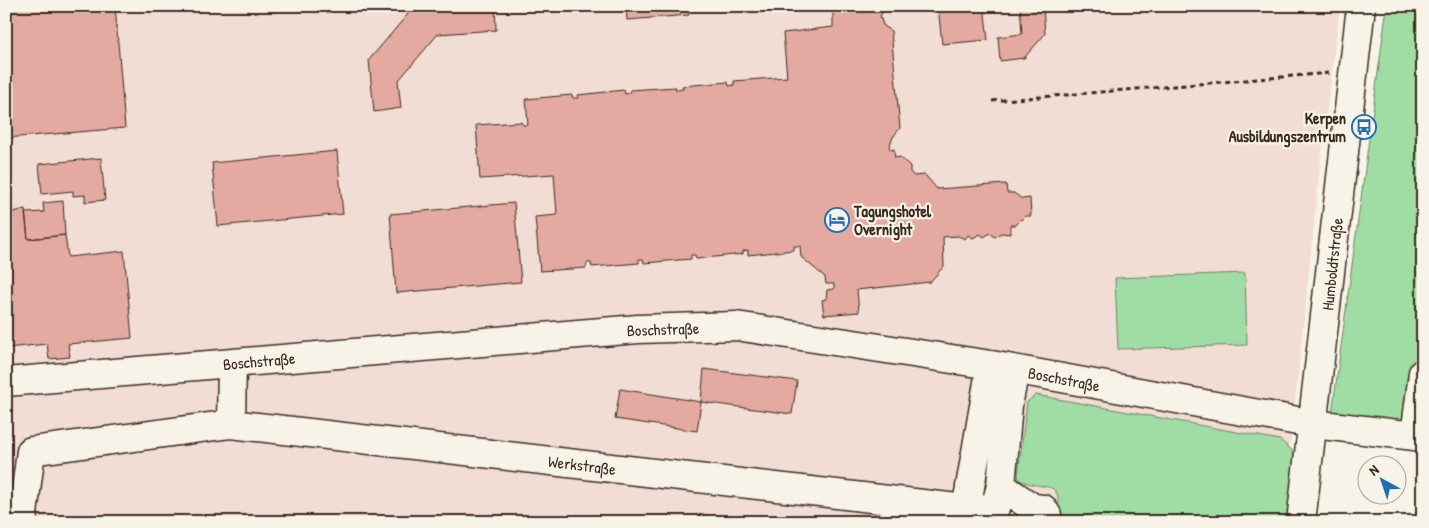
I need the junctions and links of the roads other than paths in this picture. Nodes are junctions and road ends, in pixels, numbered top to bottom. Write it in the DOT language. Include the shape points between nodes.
graph roads {
  1 [pos="1361,6"];
  2 [pos="232,363"];
  3 [pos="1003,367"];
  4 [pos="1423,373"];
  5 [pos="6,382"];
  6 [pos="231,424"];
  7 [pos="1314,424"];
  8 [pos="1419,437"];
  9 [pos="995,505"];
  10 [pos="965,515"];
  11 [pos="22,522"];
  12 [pos="1046,522"];
  13 [pos="1301,522"];
  1 -- 7 [label="street, Humboldtstraße"];
  2 -- 3 [label="street, Boschstraße" via="638,329 736,326"];
  2 -- 5 [label="street, Boschstraße"];
  2 -- 6 [label="street"];
  3 -- 7 [label="street, Boschstraße"];
  3 -- 9 [label="street" via="1008,405"];
  3 -- 10 [label="street"];
  4 -- 8 [label="street"];
  6 -- 10 [label="street, Werkstraße"];
  6 -- 11 [label="street, Werkstraße" via="31,451"];
  7 -- 8 [label="street, Boschstraße"];
  7 -- 13 [label="street, Humboldtstraße"];
  9 -- 10 [label="street, Werkstraße"];
  9 -- 12 [label="street" via="1043,509"];
}
